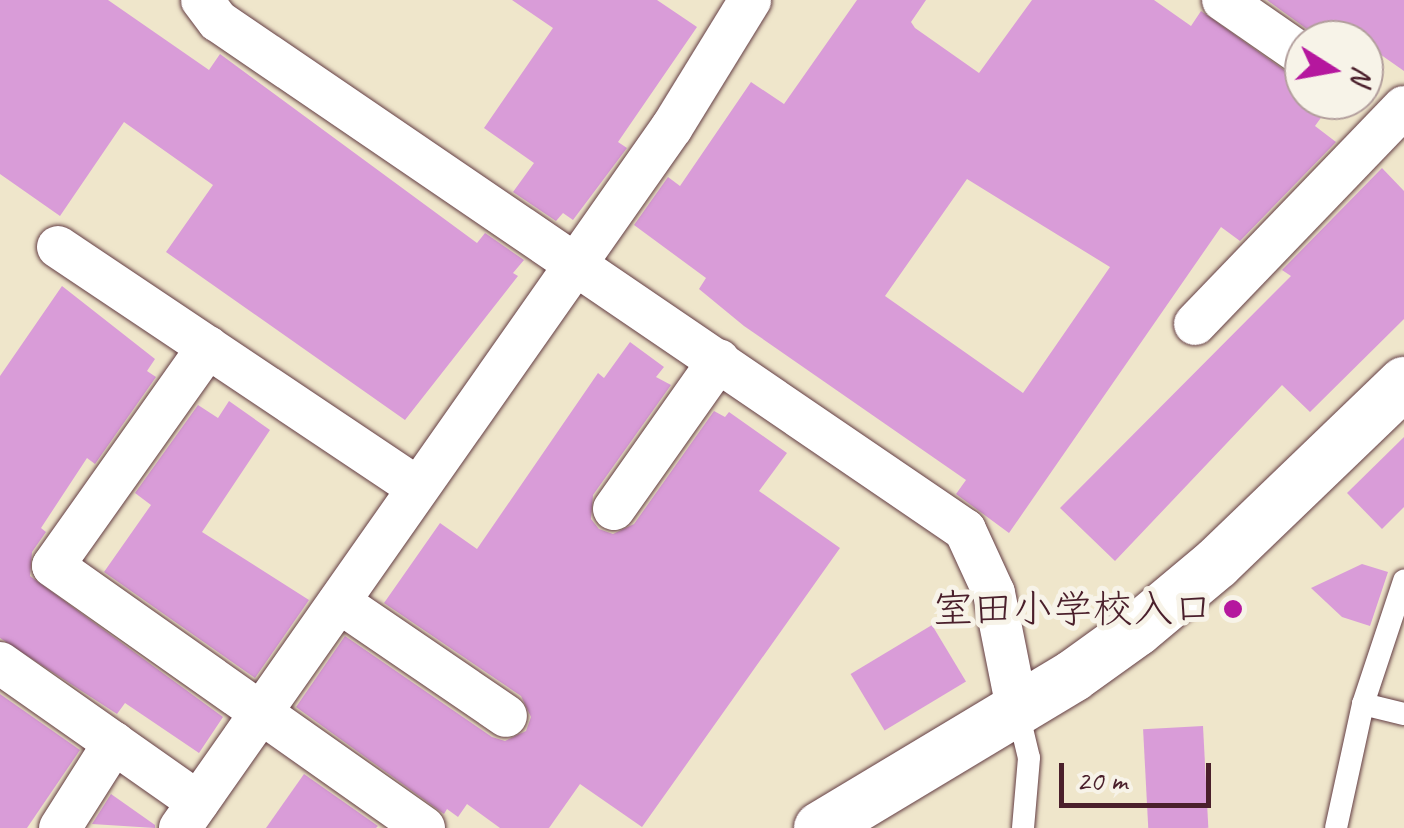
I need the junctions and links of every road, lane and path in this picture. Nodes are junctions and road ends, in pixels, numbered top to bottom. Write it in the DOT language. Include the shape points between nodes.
graph roads {
  1 [pos="202,0"];
  2 [pos="749,0"];
  3 [pos="1223,0"];
  4 [pos="1284,42"];
  5 [pos="1391,112"];
  6 [pos="58,246"];
  7 [pos="576,264"];
  8 [pos="1194,324"];
  9 [pos="208,347"];
  10 [pos="719,360"];
  11 [pos="1404,383"];
  12 [pos="418,488"];
  13 [pos="614,509"];
  14 [pos="1404,581"];
  15 [pos="339,602"];
  16 [pos="0,663"];
  17 [pos="1364,704"];
  18 [pos="1017,708"];
  19 [pos="262,711"];
  20 [pos="1404,714"];
  21 [pos="506,716"];
  22 [pos="114,743"];
  23 [pos="189,815"];
  24 [pos="60,828"];
  25 [pos="424,828"];
  26 [pos="820,828"];
  27 [pos="1023,828"];
  28 [pos="1336,828"];
  1 -- 7 [label="street" via="218,21"];
  2 -- 7 [label="street"];
  3 -- 4 [label="street"];
  5 -- 8 [label="street"];
  6 -- 9 [label="street"];
  7 -- 10 [label="street"];
  7 -- 12 [label="street"];
  9 -- 12 [label="street"];
  9 -- 19 [label="street" via="53,566"];
  10 -- 13 [label="street"];
  10 -- 18 [label="street" via="964,530 994,592"];
  11 -- 18 [label="street" via="1217,563 1137,630"];
  12 -- 15 [label="street"];
  14 -- 17 [label="lane"];
  15 -- 19 [label="street"];
  15 -- 21 [label="street"];
  16 -- 22 [label="street"];
  17 -- 20 [label="lane"];
  17 -- 28 [label="lane"];
  18 -- 26 [label="street"];
  18 -- 27 [label="lane" via="1029,758"];
  19 -- 23 [label="street"];
  19 -- 25 [label="street"];
  22 -- 23 [label="street"];
  22 -- 24 [label="street"];
}
